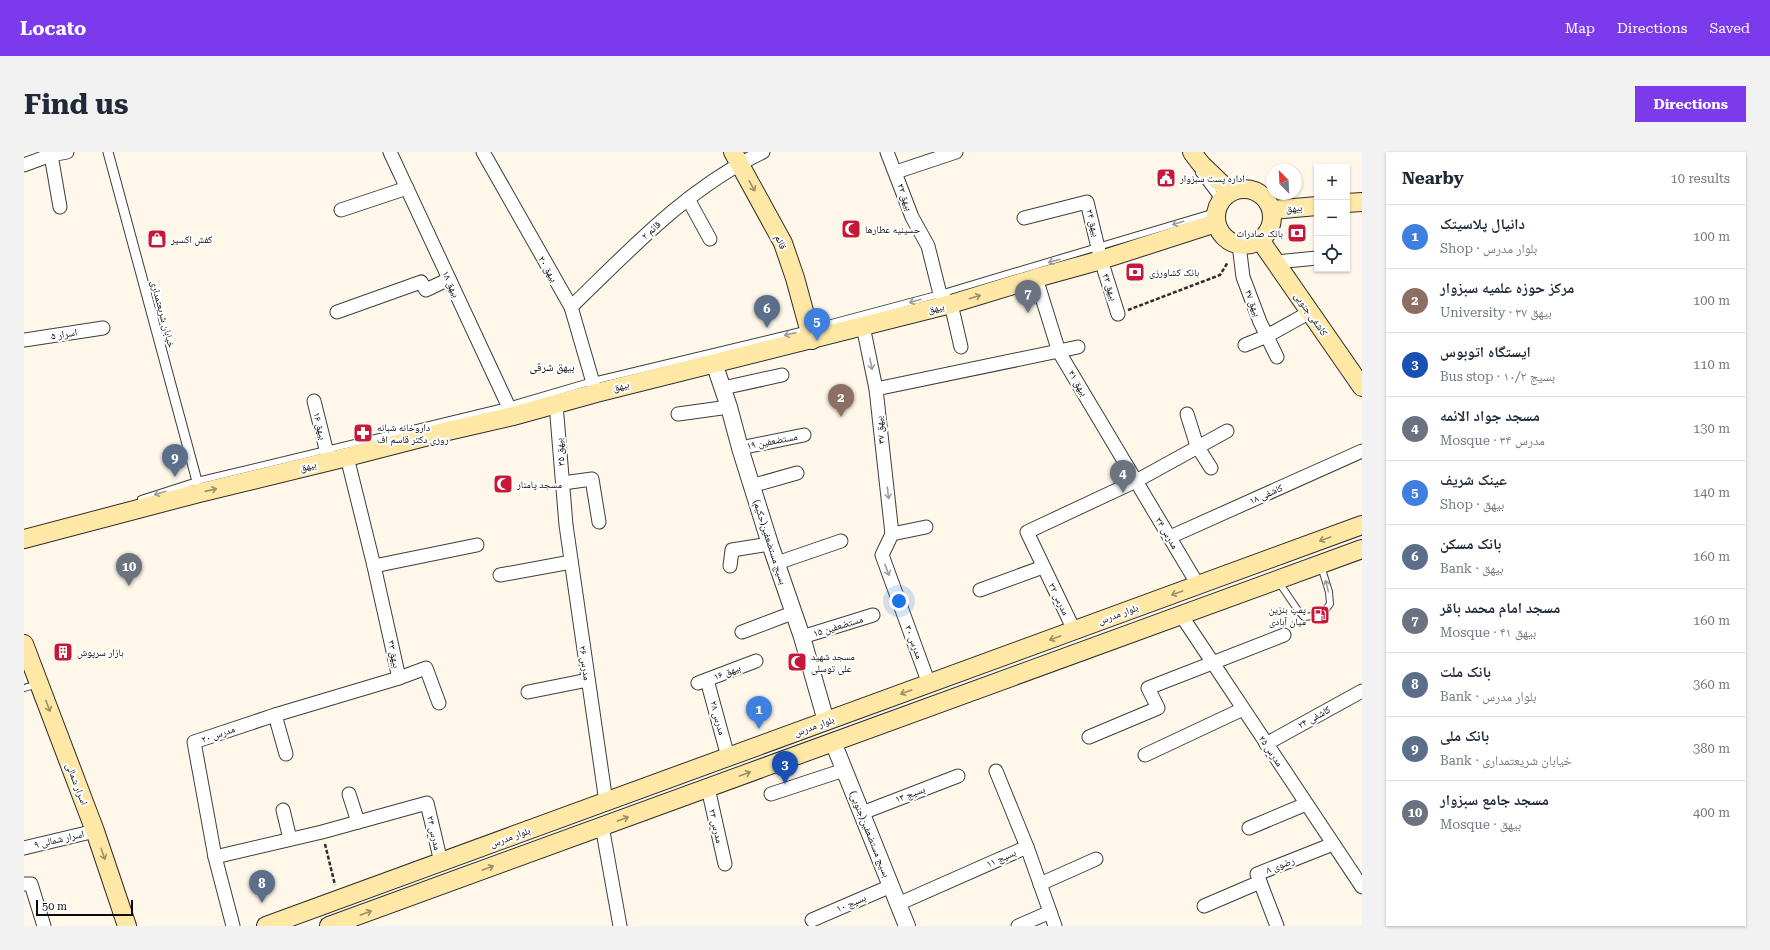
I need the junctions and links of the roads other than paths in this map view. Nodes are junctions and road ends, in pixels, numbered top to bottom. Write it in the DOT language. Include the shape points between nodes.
graph roads {
  1 [pos="67,152"];
  2 [pos="108,152"];
  3 [pos="390,152"];
  4 [pos="483,152"];
  5 [pos="763,152"];
  6 [pos="887,152"];
  7 [pos="956,152"];
  8 [pos="1185,152"];
  9 [pos="1192,152"];
  10 [pos="51,156"];
  11 [pos="736,158"];
  12 [pos="29,160"];
  13 [pos="896,172"];
  14 [pos="407,188"];
  15 [pos="688,199"];
  16 [pos="1362,202"];
  17 [pos="1350,203"];
  18 [pos="60,206"];
  19 [pos="1314,206"];
  20 [pos="1220,207"];
  21 [pos="342,210"];
  22 [pos="1272,210"];
  23 [pos="1024,218"];
  24 [pos="710,239"];
  25 [pos="1260,240"];
  26 [pos="1239,245"];
  27 [pos="1100,254"];
  28 [pos="1314,258"];
  29 [pos="1276,262"];
  30 [pos="1036,278"];
  31 [pos="449,279"];
  32 [pos="946,299"];
  33 [pos="571,307"];
  34 [pos="338,312"];
  35 [pos="1310,312"];
  36 [pos="1118,314"];
  37 [pos="862,326"];
  38 [pos="103,328"];
  39 [pos="810,335"];
  40 [pos="1267,336"];
  41 [pos="24,340"];
  42 [pos="1245,345"];
  43 [pos="961,347"];
  44 [pos="1078,347"];
  45 [pos="1059,352"];
  46 [pos="1277,357"];
  47 [pos="714,363"];
  48 [pos="782,375"];
  49 [pos="595,387"];
  50 [pos="1362,387"];
  51 [pos="723,388"];
  52 [pos="876,389"];
  53 [pos="314,401"];
  54 [pos="556,404"];
  55 [pos="729,407"];
  56 [pos="510,411"];
  57 [pos="678,414"];
  58 [pos="1187,414"];
  59 [pos="1227,432"];
  60 [pos="804,435"];
  61 [pos="1198,446"];
  62 [pos="740,448"];
  63 [pos="1362,451"];
  64 [pos="327,456"];
  65 [pos="346,457"];
  66 [pos="1211,468"];
  67 [pos="797,473"];
  68 [pos="197,481"];
  69 [pos="1136,481"];
  70 [pos="563,484"];
  71 [pos="752,486"];
  72 [pos="137,501"];
  73 [pos="122,506"];
  74 [pos="600,522"];
  75 [pos="566,525"];
  76 [pos="1362,525"];
  77 [pos="926,527"];
  78 [pos="892,534"];
  79 [pos="1170,537"];
  80 [pos="24,539"];
  81 [pos="840,542"];
  82 [pos="770,544"];
  83 [pos="478,545"];
  84 [pos="1362,549"];
  85 [pos="571,562"];
  86 [pos="777,563"];
  87 [pos="1320,564"];
  88 [pos="374,566"];
  89 [pos="730,566"];
  90 [pos="1043,567"];
  91 [pos="500,574"];
  92 [pos="1277,580"];
  93 [pos="1198,585"];
  94 [pos="980,590"];
  95 [pos="794,614"];
  96 [pos="873,615"];
  97 [pos="1181,615"];
  98 [pos="1074,630"];
  99 [pos="742,632"];
  100 [pos="1284,635"];
  101 [pos="802,637"];
  102 [pos="24,644"];
  103 [pos="756,661"];
  104 [pos="1212,663"];
  105 [pos="977,666"];
  106 [pos="399,678"];
  107 [pos="588,680"];
  108 [pos="703,681"];
  109 [pos="929,684"];
  110 [pos="32,686"];
  111 [pos="985,687"];
  112 [pos="1362,691"];
  113 [pos="528,692"];
  114 [pos="438,703"];
  115 [pos="1243,709"];
  116 [pos="275,715"];
  117 [pos="826,721"];
  118 [pos="1089,737"];
  119 [pos="833,742"];
  120 [pos="1266,744"];
  121 [pos="286,754"];
  122 [pos="1145,755"];
  123 [pos="728,757"];
  124 [pos="844,770"];
  125 [pos="996,771"];
  126 [pos="683,773"];
  127 [pos="958,776"];
  128 [pos="700,791"];
  129 [pos="349,794"];
  130 [pos="771,794"];
  131 [pos="606,802"];
  132 [pos="1306,804"];
  133 [pos="283,810"];
  134 [pos="862,813"];
  135 [pos="358,822"];
  136 [pos="602,826"];
  137 [pos="1249,828"];
  138 [pos="95,831"];
  139 [pos="290,839"];
  140 [pos="1333,844"];
  141 [pos="1027,847"];
  142 [pos="24,848"];
  143 [pos="215,857"];
  144 [pos="1096,859"];
  145 [pos="441,862"];
  146 [pos="725,864"];
  147 [pos="1260,882"];
  148 [pos="24,884"];
  149 [pos="1040,884"];
  150 [pos="891,886"];
  151 [pos="1362,887"];
  152 [pos="898,904"];
  153 [pos="1204,906"];
  154 [pos="1050,912"];
  155 [pos="812,920"];
  156 [pos="44,926"];
  157 [pos="127,926"];
  158 [pos="233,926"];
  159 [pos="266,926"];
  160 [pos="329,926"];
  161 [pos="620,926"];
  162 [pos="907,926"];
  163 [pos="1018,926"];
  164 [pos="1055,926"];
  165 [pos="1277,926"];
  1 -- 10 [label="street"];
  2 -- 68 [label="street, خیابان شریعتمداری"];
  3 -- 14 [label="street, بیهق ۱۸"];
  4 -- 33 [label="street, بیهق ۲۰"];
  5 -- 11 [label="street, قائم ۲"];
  6 -- 13 [label="street, بیهق ۲۲"];
  7 -- 13 [label="street"];
  8 -- 20 [label="lane"];
  9 -- 20 [label="main road" via="1201,164"];
  10 -- 12 [label="street"];
  10 -- 18 [label="street"];
  11 -- 15 [label="street, قائم ۲"];
  11 -- 39 [label="main road, قائم, one-way" via="783,243"];
  13 -- 32 [label="street, بیهق ۲۲" via="912,216 928,246"];
  14 -- 21 [label="street"];
  14 -- 31 [label="street, بیهق ۱۸"];
  15 -- 24 [label="street"];
  15 -- 33 [label="street, قائم ۲" via="654,227"];
  16 -- 17 [label="main road"];
  19 -- 22 [label="main road, بیهق"];
  20 -- 22 [label="main road" via="1244,188 1261,194"];
  20 -- 26 [label="main road" via="1219,230 1224,237"];
  20 -- 27 [label="main road, بیهق"];
  22 -- 25 [label="main road" via="1270,226"];
  23 -- 27 [label="street, بیهق ۲۴" via="1087,202"];
  25 -- 26 [label="main road"];
  25 -- 29 [label="main road, کاشفی جنوبی"];
  26 -- 40 [label="street, بیهق ۴۷" via="1243,277"];
  27 -- 30 [label="main road, بیهق"];
  27 -- 32 [label="lane, one-way"];
  27 -- 36 [label="street, بیهق ۴۳"];
  28 -- 29 [label="street"];
  29 -- 35 [label="main road, کاشفی جنوبی"];
  32 -- 30 [label="main road, بیهق, one-way"];
  30 -- 45 [label="street, بیهق ۴۱"];
  31 -- 34 [label="street" via="426,290 421,282"];
  31 -- 56 [label="street, بیهق ۱۸"];
  32 -- 37 [label="main road, بیهق"];
  32 -- 39 [label="lane, one-way"];
  32 -- 43 [label="street, بیهق ۲۲"];
  33 -- 49 [label="street, بیهق ۲۰"];
  35 -- 40 [label="street"];
  35 -- 50 [label="main road, کاشفی جنوبی"];
  37 -- 39 [label="main road, بیهق"];
  37 -- 52 [label="street, بیهق ۳۷, one-way"];
  38 -- 41 [label="street, اسرار ۵"];
  39 -- 47 [label="main road, بیهق"];
  39 -- 49 [label="lane, one-way"];
  40 -- 42 [label="street"];
  40 -- 46 [label="street, بیهق ۴۷"];
  44 -- 45 [label="street"];
  45 -- 52 [label="street"];
  45 -- 69 [label="street, بیهق ۴۱"];
  47 -- 49 [label="main road, بیهق"];
  47 -- 51 [label="street, بسیج مستضعفین(حکیم)"];
  48 -- 51 [label="street"];
  49 -- 54 [label="main road, بیهق"];
  49 -- 56 [label="lane"];
  51 -- 55 [label="street, بسیج مستضعفین(حکیم)"];
  52 -- 78 [label="street, بیهق ۳۷, one-way"];
  53 -- 64 [label="street, بیهق ۱۶"];
  54 -- 56 [label="main road, بیهق"];
  54 -- 70 [label="street, بیهق ۳۵"];
  55 -- 57 [label="street"];
  55 -- 62 [label="street, بسیج مستضعفین(حکیم)"];
  56 -- 64 [label="lane"];
  56 -- 65 [label="main road, بیهق" via="448,431"];
  58 -- 61 [label="street"];
  59 -- 61 [label="street"];
  60 -- 62 [label="street, مستضعفین ۱۹"];
  61 -- 66 [label="street"];
  61 -- 69 [label="street"];
  62 -- 71 [label="street, بسیج مستضعفین(حکیم)"];
  63 -- 79 [label="street, کاشفی ۱۸"];
  64 -- 65 [label="main road, بیهق"];
  64 -- 68 [label="lane"];
  80 -- 64 [label="main road, بیهق, one-way"];
  65 -- 88 [label="street, بیهق ۳۳"];
  67 -- 71 [label="street"];
  68 -- 72 [label="lane, one-way"];
  69 -- 79 [label="street, مدرس ۳۴"];
  69 -- 90 [label="street, مدرس ۳۲" via="1027,532"];
  70 -- 74 [label="street" via="592,479"];
  70 -- 75 [label="street, بیهق ۳۵"];
  71 -- 82 [label="street, بسیج مستضعفین(حکیم)"];
  73 -- 80 [label="lane"];
  75 -- 85 [label="street, مدرس ۲۶"];
  76 -- 93 [label="main road, بلوار مدرس, one-way"];
  77 -- 78 [label="street"];
  78 -- 109 [label="street, مدرس ۳۰, one-way" via="882,556"];
  79 -- 93 [label="street, مدرس ۳۴"];
  81 -- 86 [label="street"];
  82 -- 86 [label="street, بسیج مستضعفین(حکیم)"];
  82 -- 89 [label="street" via="732,550"];
  83 -- 88 [label="street"];
  84 -- 87 [label="main road"];
  85 -- 91 [label="street"];
  85 -- 107 [label="street, مدرس ۲۶"];
  86 -- 95 [label="street, بسیج مستضعفین(حکیم)"];
  87 -- 92 [label="main road"];
  92 -- 87 [label="lane, one-way" via="1296,609 1304,616 1320,615 1330,604"];
  88 -- 106 [label="street, بیهق ۳۳"];
  90 -- 94 [label="street"];
  90 -- 98 [label="street, مدرس ۳۲"];
  92 -- 97 [label="main road"];
  93 -- 98 [label="main road, بلوار مدرس, one-way"];
  95 -- 99 [label="street"];
  95 -- 101 [label="street, بسیج مستضعفین(حکیم)"];
  96 -- 101 [label="street, مستضعفین ۱۵"];
  97 -- 104 [label="street, مدرس ۲۵"];
  97 -- 111 [label="main road"];
  98 -- 105 [label="main road, بلوار مدرس, one-way"];
  100 -- 104 [label="street"];
  101 -- 117 [label="street, بسیج مستضعفین(حکیم)"];
  102 -- 110 [label="main road, اسرار شمالی"];
  103 -- 108 [label="street, بیهق ۱۶"];
  104 -- 115 [label="street, مدرس ۲۵"];
  104 -- 118 [label="street" via="1148,688 1158,708"];
  105 -- 109 [label="main road, بلوار مدرس"];
  105 -- 111 [label="main road"];
  106 -- 114 [label="street, بیهق ۳۳" via="426,668"];
  106 -- 116 [label="street, مدرس ۲۰"];
  107 -- 113 [label="street"];
  107 -- 131 [label="street, مدرس ۲۶"];
  108 -- 123 [label="street, مدرس ۲۸"];
  109 -- 117 [label="main road, بلوار مدرس, one-way"];
  110 -- 138 [label="main road, اسرار شمالی, one-way"];
  111 -- 119 [label="main road"];
  112 -- 120 [label="street, کاشفی ۲۴"];
  115 -- 120 [label="street, مدرس ۲۵"];
  115 -- 122 [label="street"];
  116 -- 121 [label="street"];
  116 -- 143 [label="street, مدرس ۲۰" via="194,742"];
  117 -- 123 [label="main road, بلوار مدرس"];
  119 -- 124 [label="street, بسیج مستضعفین(جنوبی)"];
  128 -- 119 [label="main road, one-way"];
  120 -- 132 [label="street, مدرس ۲۵"];
  123 -- 126 [label="main road, بلوار مدرس"];
  124 -- 130 [label="street"];
  124 -- 134 [label="street, بسیج مستضعفین(جنوبی)"];
  125 -- 141 [label="street"];
  126 -- 128 [label="main road"];
  126 -- 131 [label="main road, بلوار مدرس"];
  127 -- 134 [label="street, بسیج ۱۳"];
  136 -- 128 [label="main road, one-way"];
  128 -- 146 [label="street, مدرس ۲۳"];
  129 -- 135 [label="street"];
  131 -- 145 [label="main road, بلوار مدرس"];
  132 -- 137 [label="street"];
  132 -- 140 [label="street, مدرس ۲۵"];
  133 -- 139 [label="street"];
  134 -- 150 [label="street, بسیج مستضعفین(جنوبی)"];
  135 -- 139 [label="street"];
  135 -- 145 [label="street, مدرس ۲۴" via="427,803"];
  160 -- 136 [label="main road, one-way"];
  136 -- 161 [label="street"];
  138 -- 142 [label="street, اسرار شمالی ۹"];
  138 -- 157 [label="main road, اسرار شمالی, one-way"];
  139 -- 143 [label="street"];
  140 -- 147 [label="street, رضوی ۸" via="1257,874"];
  140 -- 151 [label="street, مدرس ۲۵"];
  141 -- 149 [label="street, بسیج ۱۱"];
  141 -- 152 [label="street, بسیج ۱۱"];
  143 -- 158 [label="street, مدرس ۲۰"];
  144 -- 149 [label="street"];
  145 -- 159 [label="main road, بلوار مدرس"];
  147 -- 153 [label="street"];
  147 -- 165 [label="street, رضوی ۸"];
  148 -- 156 [label="street" via="31,884"];
  149 -- 154 [label="street, بسیج ۱۱"];
  150 -- 152 [label="street, بسیج مستضعفین(جنوبی)"];
  150 -- 155 [label="street, بسیج ۱۰"];
  152 -- 162 [label="street, بسیج مستضعفین(جنوبی)"];
  154 -- 163 [label="street"];
  154 -- 164 [label="street, بسیج ۱۱"];
}
